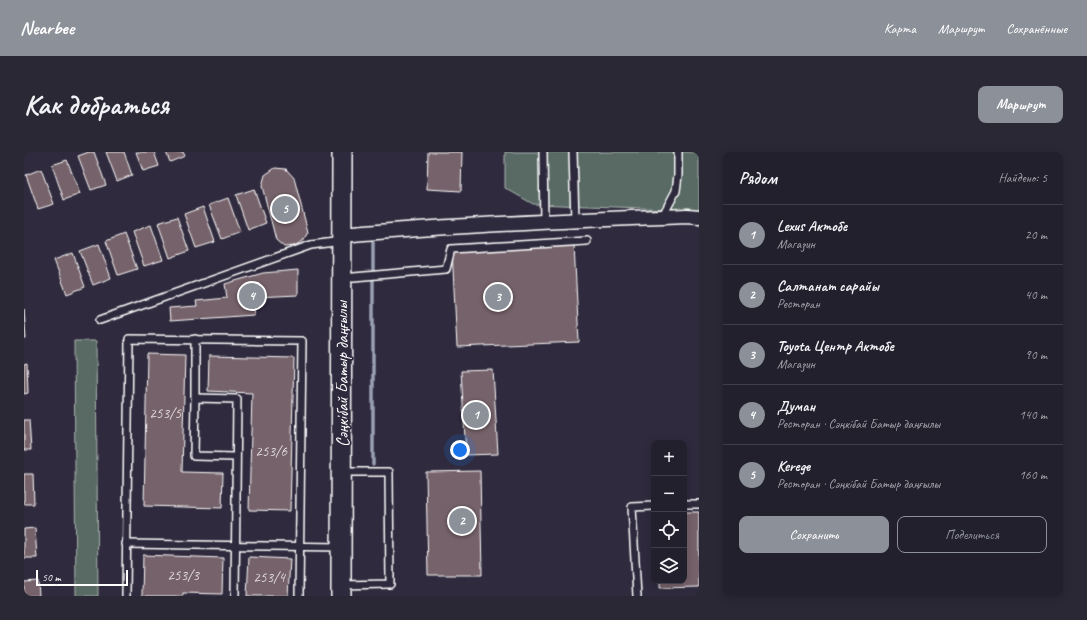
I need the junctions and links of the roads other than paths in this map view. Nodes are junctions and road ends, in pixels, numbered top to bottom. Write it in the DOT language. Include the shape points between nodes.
graph roads {
  1 [pos="342,152"];
  2 [pos="543,152"];
  3 [pos="573,152"];
  4 [pos="678,152"];
  5 [pos="662,217"];
  6 [pos="699,217"];
  7 [pos="575,221"];
  8 [pos="544,223"];
  9 [pos="342,238"];
  10 [pos="587,241"];
  11 [pos="342,278"];
  12 [pos="100,320"];
  13 [pos="195,340"];
  14 [pos="195,398"];
  15 [pos="235,457"];
  16 [pos="341,472"];
  17 [pos="687,504"];
  18 [pos="699,504"];
  19 [pos="651,506"];
  20 [pos="126,544"];
  21 [pos="236,546"];
  22 [pos="299,547"];
  23 [pos="341,547"];
  24 [pos="341,591"];
  25 [pos="126,596"];
  26 [pos="234,596"];
  27 [pos="299,596"];
  28 [pos="637,596"];
  1 -- 9 [label="main road, Сәңкібай Батыр даңғылы"];
  2 -- 8 [label="lane"];
  3 -- 7 [label="lane"];
  4 -- 5 [label="lane" via="676,191"];
  5 -- 6 [label="street"];
  5 -- 7 [label="street"];
  7 -- 8 [label="street"];
  8 -- 9 [label="street" via="401,230"];
  9 -- 11 [label="main road, Сәңкібай Батыр даңғылы"];
  9 -- 12 [label="lane" via="312,246"];
  10 -- 11 [label="lane" via="451,249 446,269"];
  11 -- 16 [label="main road, Сәңкібай Батыр даңғылы"];
  13 -- 14 [label="lane"];
  13 -- 20 [label="lane" via="129,339"];
  13 -- 22 [label="lane" via="302,341"];
  14 -- 15 [label="lane" via="194,456"];
  14 -- 15 [label="lane" via="237,399"];
  15 -- 21 [label="lane"];
  16 -- 23 [label="main road, Сәңкібай Батыр даңғылы"];
  16 -- 24 [label="lane" via="389,472 390,584"];
  17 -- 18 [label="lane"];
  19 -- 28 [label="lane" via="632,507"];
  20 -- 21 [label="lane"];
  20 -- 25 [label="lane"];
  21 -- 22 [label="lane"];
  21 -- 26 [label="lane"];
  22 -- 23 [label="lane"];
  22 -- 27 [label="lane"];
  23 -- 24 [label="main road, Сәңкібай Батыр даңғылы"];
}
